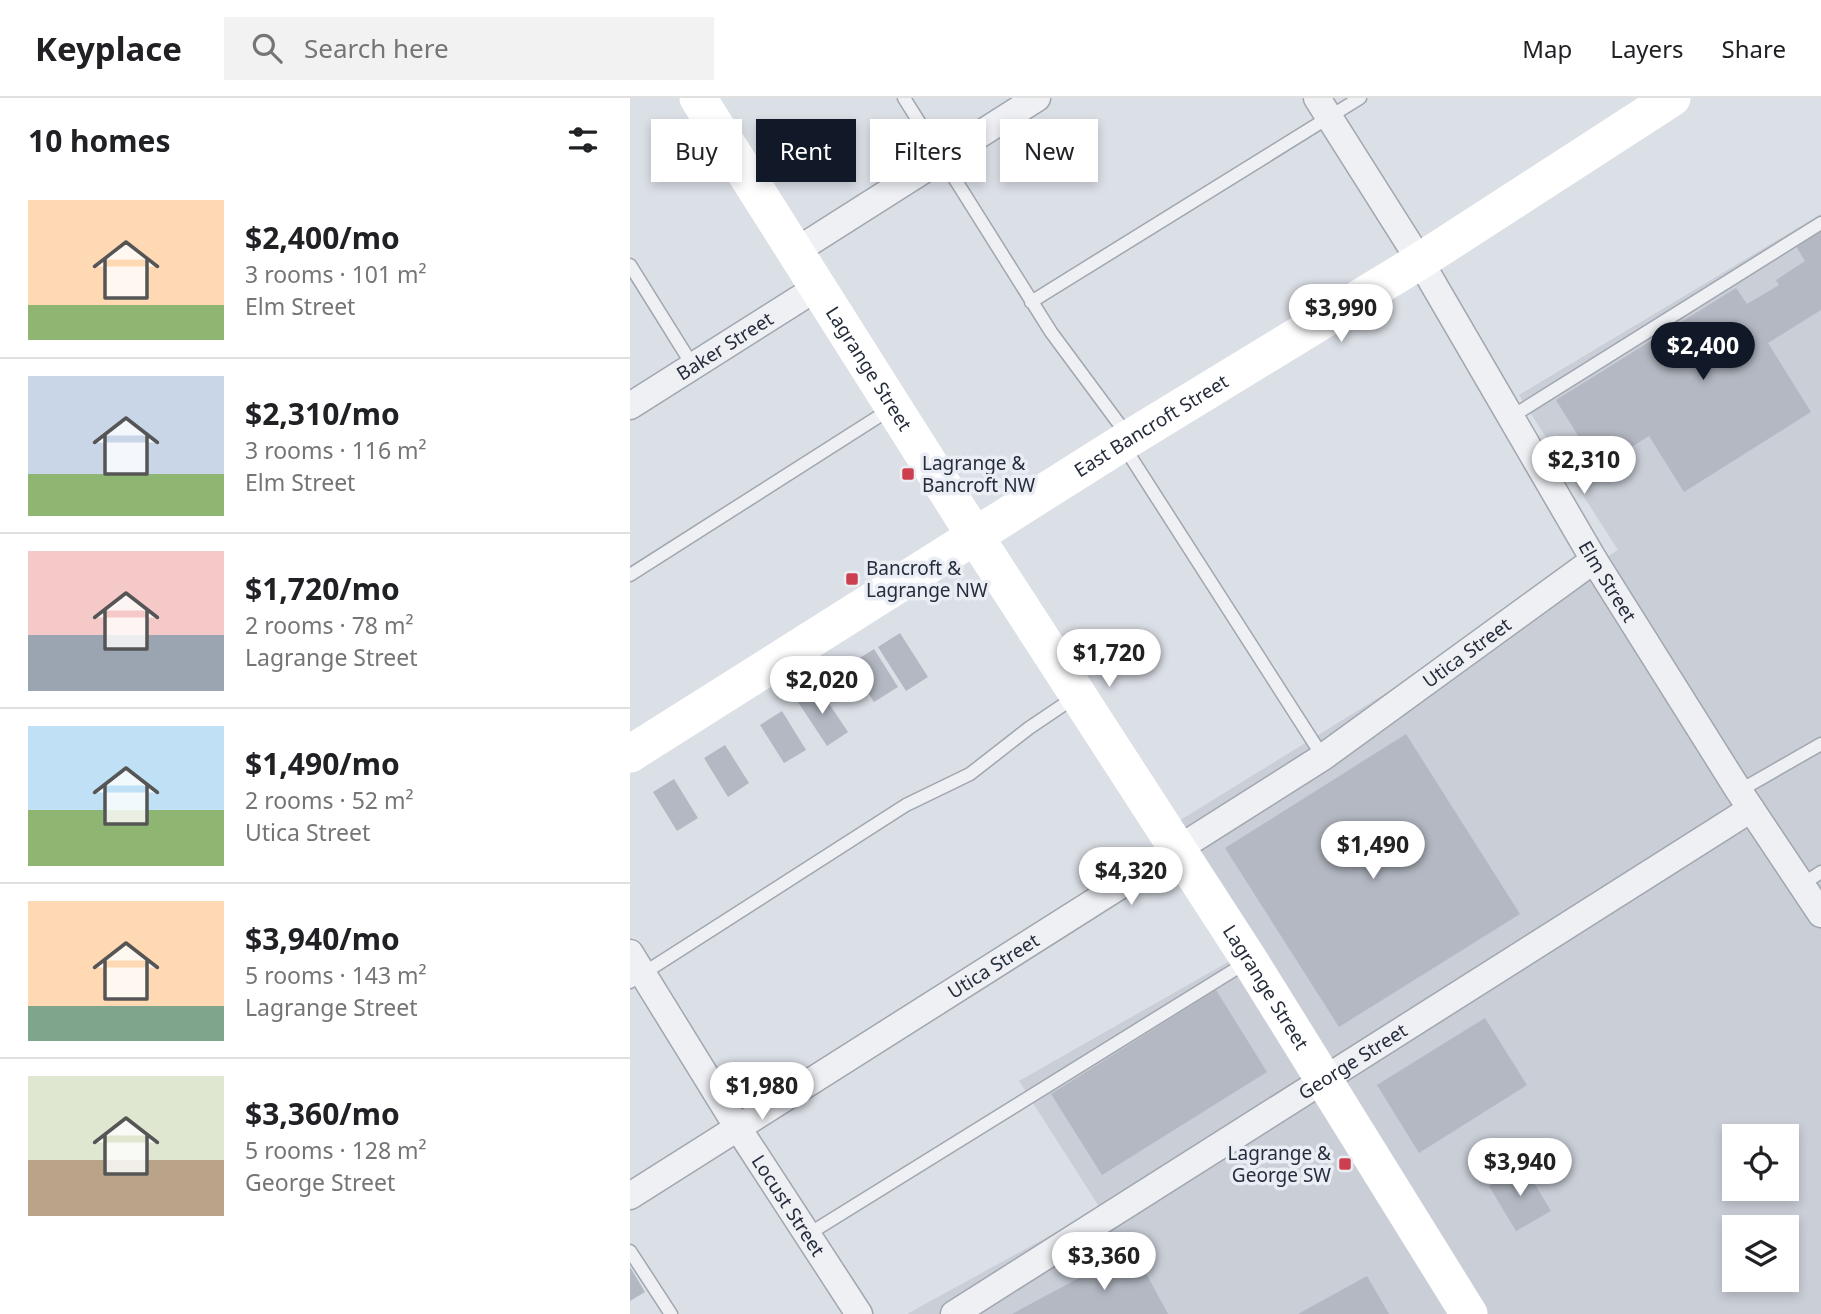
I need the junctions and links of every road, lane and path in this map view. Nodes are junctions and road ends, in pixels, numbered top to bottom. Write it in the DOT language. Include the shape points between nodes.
graph roads {
  1 [pos="698,98"];
  2 [pos="904,98"];
  3 [pos="1037,98"];
  4 [pos="1360,98"];
  5 [pos="1672,98"];
  6 [pos="1323,108"];
  7 [pos="918,119"];
  8 [pos="986,130"];
  9 [pos="903,182"];
  10 [pos="957,182"];
  11 [pos="1821,223"];
  12 [pos="796,251"];
  13 [pos="1420,261"];
  14 [pos="630,265"];
  15 [pos="818,287"];
  16 [pos="1031,302"];
  17 [pos="693,366"];
  18 [pos="630,406"];
  19 [pos="894,407"];
  20 [pos="1511,417"];
  21 [pos="1126,441"];
  22 [pos="975,536"];
  23 [pos="1594,560"];
  24 [pos="630,575"];
  25 [pos="1078,695"];
  26 [pos="1821,744"];
  27 [pos="630,754"];
  28 [pos="1322,757"];
  29 [pos="1745,800"];
  30 [pos="1178,849"];
  31 [pos="1811,878"];
  32 [pos="1821,914"];
  33 [pos="1250,961"];
  34 [pos="634,969"];
  35 [pos="1322,1080"];
  36 [pos="738,1129"];
  37 [pos="630,1196"];
  38 [pos="807,1235"];
  39 [pos="630,1251"];
  40 [pos="671,1314"];
  41 [pos="859,1314"];
  42 [pos="954,1314"];
  43 [pos="1469,1314"];
  1 -- 12 [label="main road, Lagrange Street"];
  2 -- 7 [label="lane"];
  3 -- 8 [label="street"];
  4 -- 6 [label="lane"];
  5 -- 13 [label="main road, East Bancroft Street"];
  6 -- 13 [label="street, Elm Street"];
  6 -- 16 [label="lane"];
  9 -- 12 [label="street"];
  10 -- 16 [label="lane"];
  11 -- 20 [label="lane"];
  12 -- 15 [label="main road, Lagrange Street"];
  13 -- 20 [label="street, Elm Street"];
  13 -- 21 [label="main road, East Bancroft Street"];
  14 -- 17 [label="lane"];
  15 -- 17 [label="street, Baker Street"];
  15 -- 19 [label="main road, Lagrange Street"];
  16 -- 21 [label="lane"];
  17 -- 18 [label="street, Baker Street"];
  19 -- 22 [label="main road, Lagrange Street"];
  19 -- 24 [label="lane"];
  20 -- 23 [label="street, Elm Street"];
  21 -- 22 [label="main road, East Bancroft Street"];
  21 -- 28 [label="lane"];
  22 -- 25 [label="main road, Lagrange Street"];
  22 -- 27 [label="main road, East Bancroft Street"];
  23 -- 28 [label="street, Utica Street"];
  23 -- 29 [label="street, Elm Street"];
  25 -- 30 [label="main road, Lagrange Street"];
  25 -- 34 [label="lane" via="970,774 906,805"];
  26 -- 29 [label="lane"];
  28 -- 30 [label="street, Utica Street"];
  29 -- 31 [label="street, Elm Street"];
  29 -- 35 [label="street, George Street"];
  30 -- 33 [label="main road, Lagrange Street"];
  30 -- 36 [label="street, Utica Street"];
  31 -- 32 [label="street, Elm Street"];
  33 -- 35 [label="main road, Lagrange Street"];
  33 -- 38 [label="lane"];
  34 -- 36 [label="street, Locust Street"];
  35 -- 42 [label="street, George Street"];
  35 -- 43 [label="main road, Lagrange Street"];
  36 -- 37 [label="street, Utica Street"];
  36 -- 38 [label="street, Locust Street"];
  38 -- 41 [label="street, Locust Street"];
  39 -- 40 [label="lane"];
}
